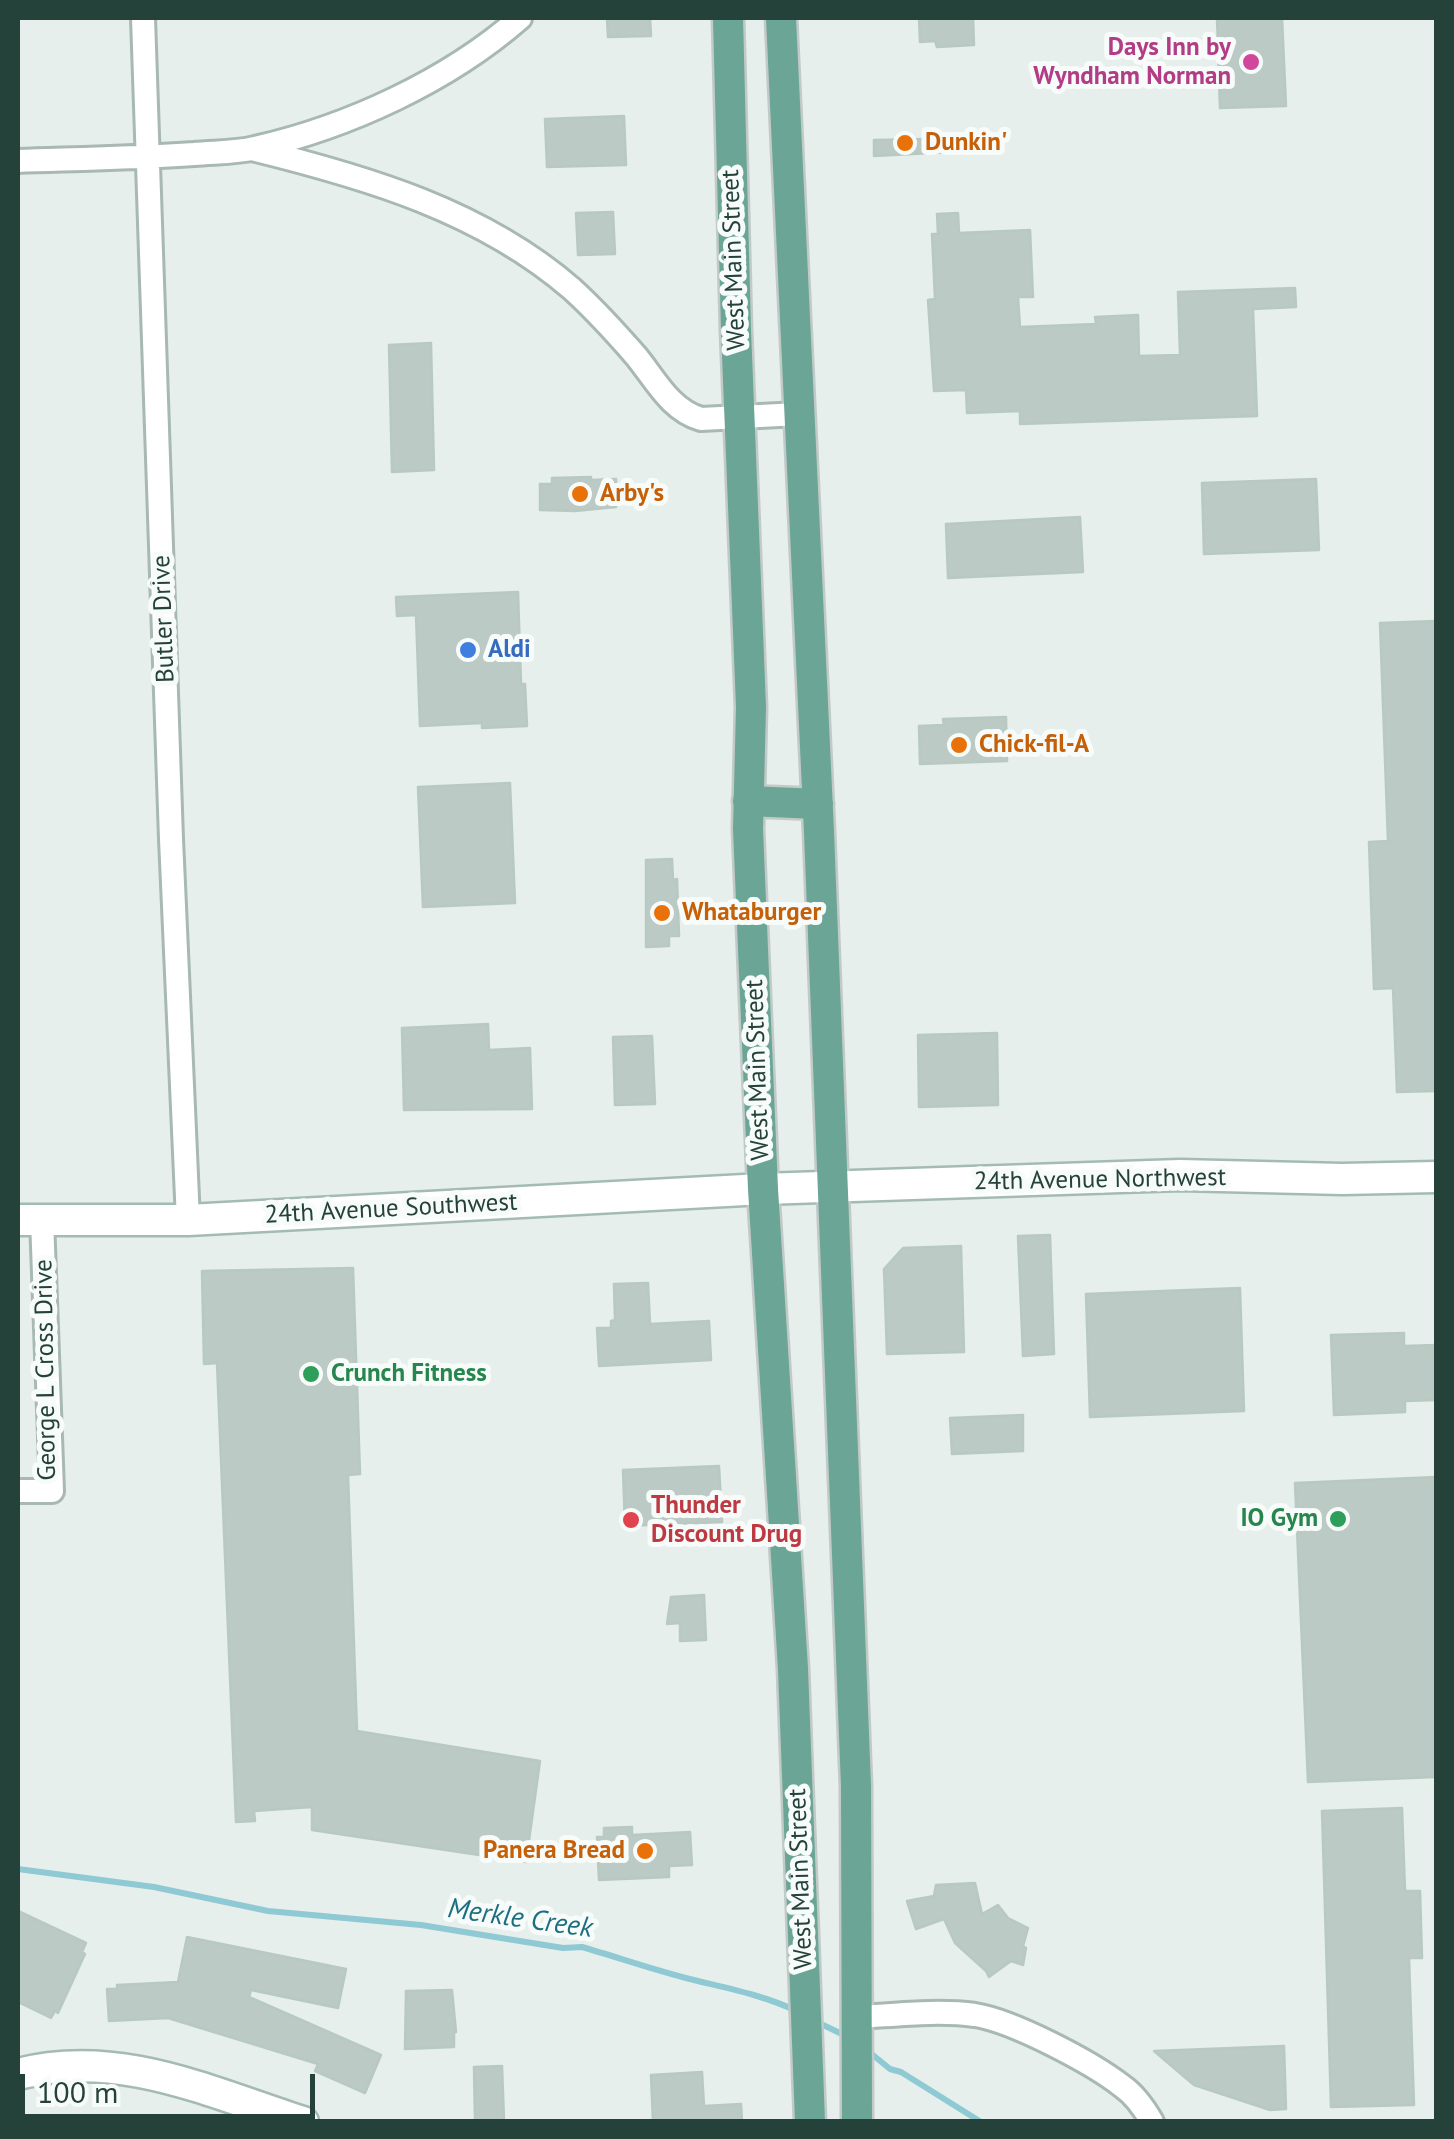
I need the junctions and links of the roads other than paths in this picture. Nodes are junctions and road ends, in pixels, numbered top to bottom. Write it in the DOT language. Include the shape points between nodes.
graph roads {
  1 [pos="143,18"];
  2 [pos="520,18"];
  3 [pos="728,18"];
  4 [pos="781,18"];
  5 [pos="252,149"];
  6 [pos="148,157"];
  7 [pos="18,161"];
  8 [pos="798,414"];
  9 [pos="739,417"];
  10 [pos="748,802"];
  11 [pos="818,804"];
  12 [pos="1436,1177"];
  13 [pos="763,1188"];
  14 [pos="834,1188"];
  15 [pos="30,1219"];
  16 [pos="188,1220"];
  17 [pos="18,1491"];
  18 [pos="857,2022"];
  19 [pos="18,2074"];
  20 [pos="857,2107"];
  21 [pos="289,2119"];
  22 [pos="810,2122"];
  23 [pos="1152,2122"];
  1 -- 6 [label="street, Butler Drive"];
  2 -- 5 [label="street" via="422,86"];
  3 -- 9 [label="main road, West Main Street"];
  4 -- 8 [label="main road"];
  5 -- 6 [label="street"];
  5 -- 9 [label="street" via="388,186 468,221 570,288 683,412 700,419"];
  6 -- 7 [label="street"];
  6 -- 16 [label="street, Butler Drive"];
  8 -- 9 [label="street"];
  8 -- 11 [label="main road"];
  9 -- 10 [label="main road, West Main Street" via="752,707"];
  10 -- 11 [label="main road"];
  10 -- 13 [label="main road, West Main Street"];
  11 -- 14 [label="main road"];
  12 -- 14 [label="main road, 24th Avenue Northwest" via="1180,1175"];
  13 -- 14 [label="main road, 24th Avenue Northwest"];
  13 -- 16 [label="main road, 24th Avenue Southwest"];
  13 -- 22 [label="main road, West Main Street" via="793,1669"];
  14 -- 18 [label="main road" via="856,1786"];
  15 -- 16 [label="main road, 24th Avenue Southwest"];
  15 -- 17 [label="street, George L Cross Drive" via="52,1491"];
  18 -- 20 [label="main road"];
  18 -- 23 [label="street" via="974,2015 1009,2025 1122,2085"];
  19 -- 21 [label="main road" via="85,2066 148,2072"];
}
